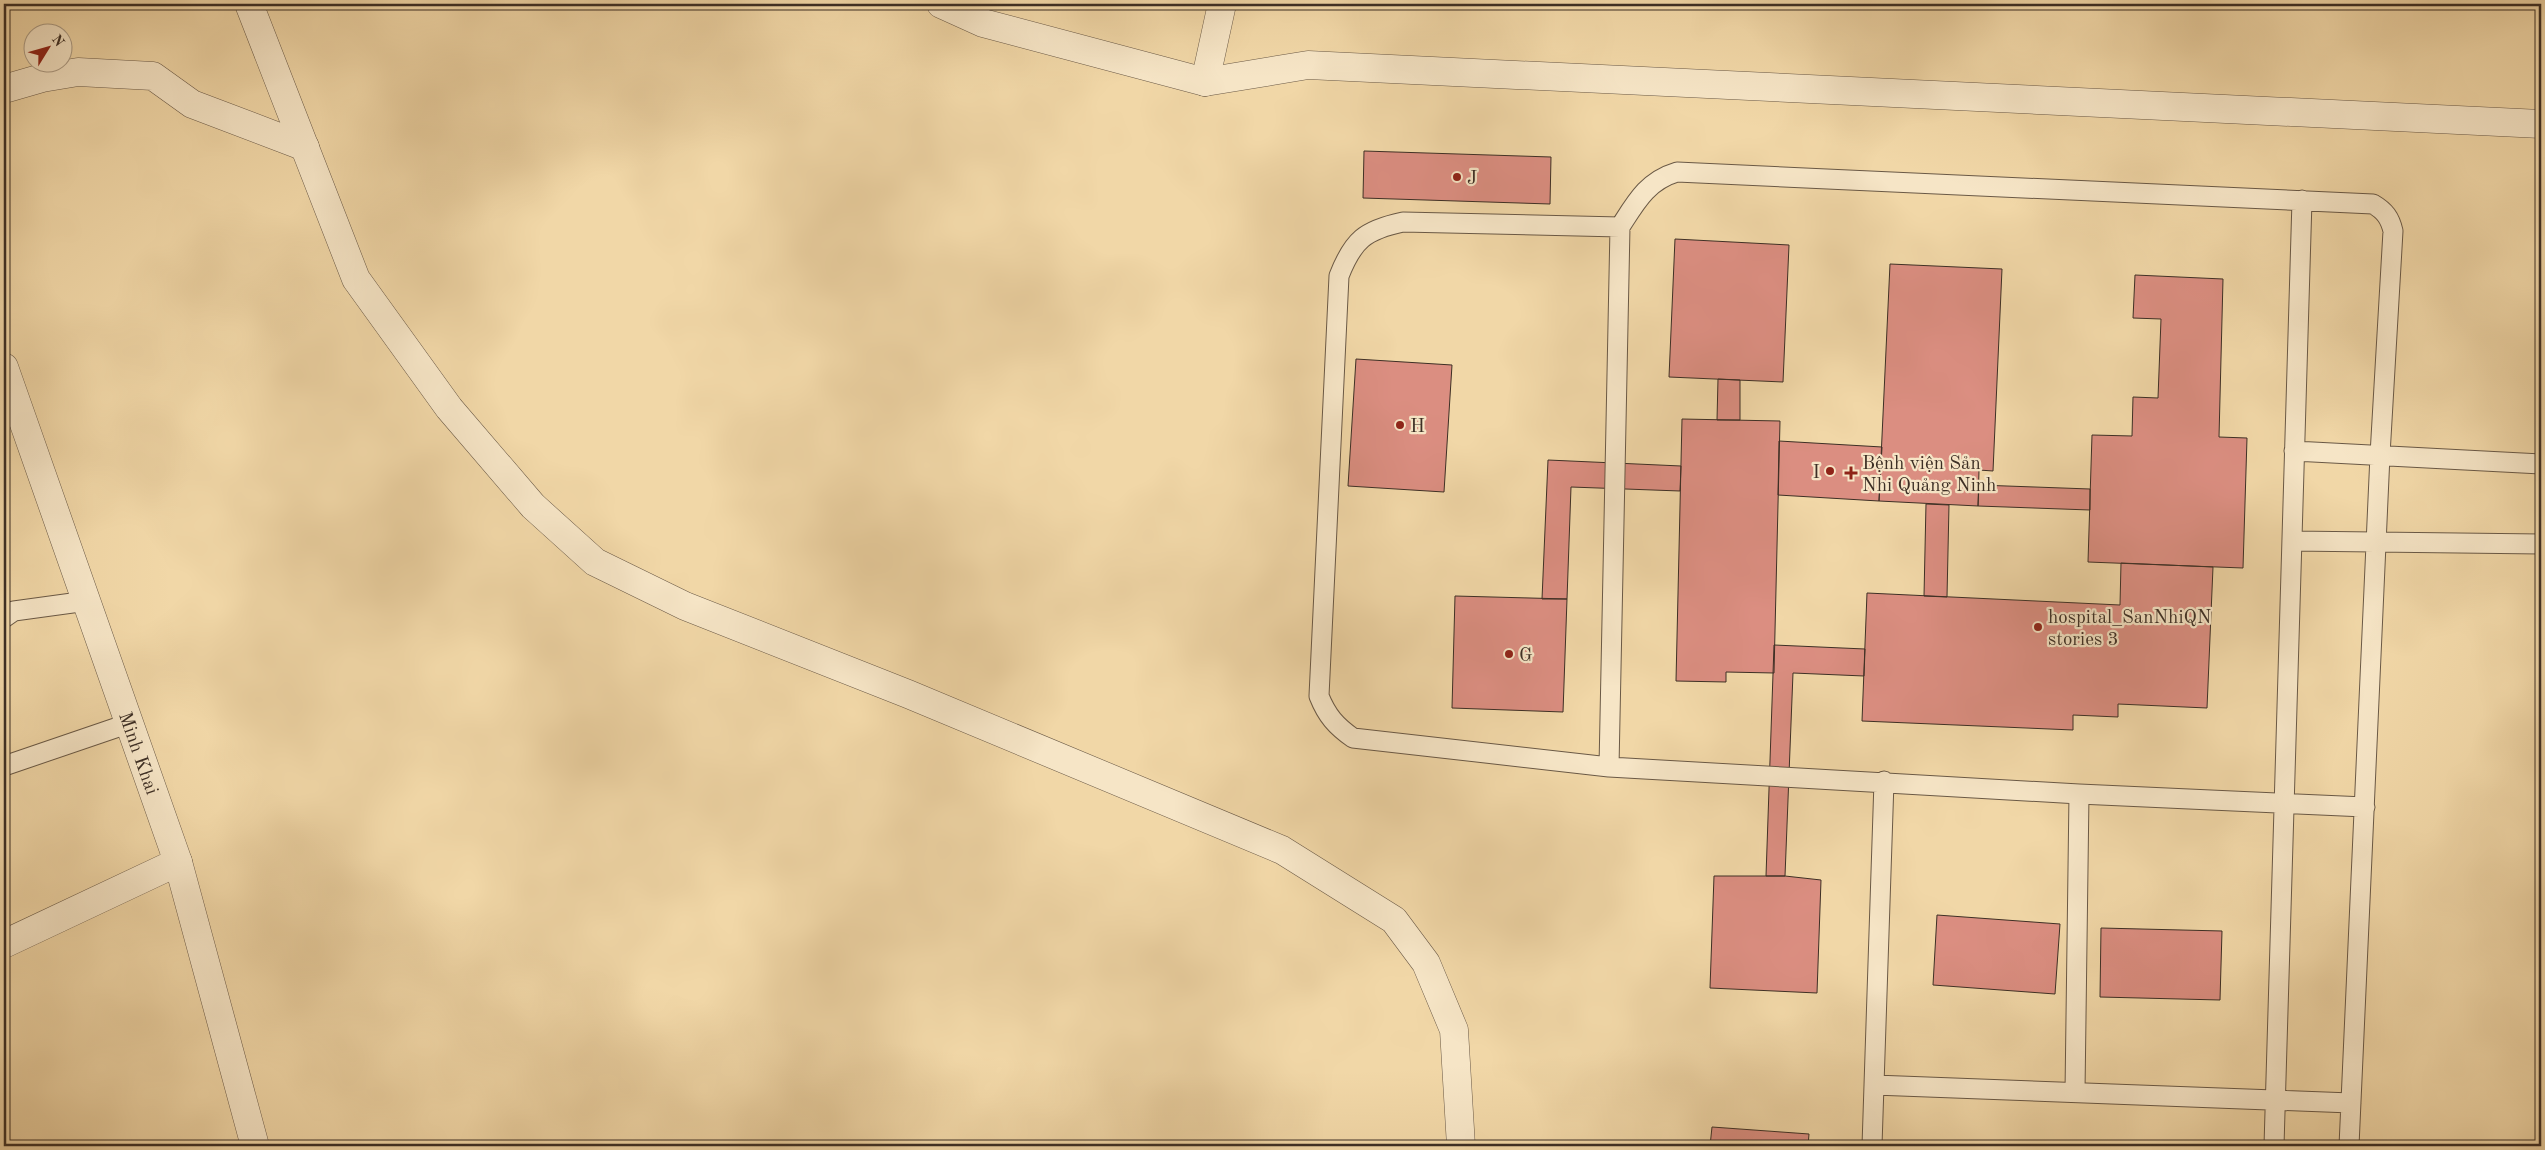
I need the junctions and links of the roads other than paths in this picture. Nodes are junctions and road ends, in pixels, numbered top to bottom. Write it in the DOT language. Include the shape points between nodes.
graph roads {
  1 [pos="249,4"];
  2 [pos="941,4"];
  3 [pos="1222,4"];
  4 [pos="1206,82"];
  5 [pos="4,89"];
  6 [pos="2541,124"];
  7 [pos="305,147"];
  8 [pos="2302,200"];
  9 [pos="1620,227"];
  10 [pos="4,367"];
  11 [pos="2294,450"];
  12 [pos="2380,455"];
  13 [pos="2541,464"];
  14 [pos="2376,540"];
  15 [pos="2292,541"];
  16 [pos="2541,544"];
  17 [pos="87,601"];
  18 [pos="4,618"];
  19 [pos="130,723"];
  20 [pos="4,766"];
  21 [pos="1609,767"];
  22 [pos="1884,781"];
  23 [pos="2079,794"];
  24 [pos="2284,802"];
  25 [pos="2365,807"];
  26 [pos="178,862"];
  27 [pos="4,944"];
  28 [pos="1874,1085"];
  29 [pos="2075,1092"];
  30 [pos="2275,1100"];
  31 [pos="2351,1103"];
  32 [pos="255,1146"];
  33 [pos="1462,1146"];
  34 [pos="1872,1146"];
  35 [pos="2274,1146"];
  36 [pos="2350,1146"];
  1 -- 7 [label="street"];
  2 -- 4 [label="street" via="983,23"];
  3 -- 4 [label="street"];
  4 -- 6 [label="street" via="1308,65"];
  5 -- 7 [label="street" via="78,72 153,76 192,104"];
  7 -- 33 [label="street" via="356,279 449,408 533,506 595,562 685,606 908,694 1282,850 1394,920 1426,963 1454,1030"];
  8 -- 9 [label="lane" via="1677,172 1648,186"];
  8 -- 11 [label="lane"];
  8 -- 12 [label="lane" via="2373,204 2390,220 2393,242"];
  9 -- 21 [label="lane"];
  9 -- 21 [label="lane" via="1403,222 1379,227 1361,239 1347,256 1339,276 1319,696 1326,714 1353,738"];
  10 -- 17 [label="street, Minh Khai"];
  11 -- 12 [label="lane"];
  11 -- 15 [label="lane"];
  12 -- 13 [label="lane"];
  12 -- 14 [label="lane"];
  14 -- 15 [label="lane"];
  14 -- 16 [label="lane"];
  14 -- 25 [label="lane"];
  15 -- 24 [label="lane"];
  17 -- 18 [label="lane" via="14,612"];
  17 -- 19 [label="street, Minh Khai"];
  19 -- 20 [label="lane"];
  19 -- 26 [label="street, Minh Khai"];
  21 -- 22 [label="lane"];
  22 -- 23 [label="lane"];
  22 -- 28 [label="lane"];
  23 -- 24 [label="lane"];
  23 -- 29 [label="lane"];
  24 -- 25 [label="lane"];
  24 -- 30 [label="lane"];
  25 -- 31 [label="lane"];
  26 -- 27 [label="street"];
  26 -- 32 [label="street, Minh Khai"];
  28 -- 29 [label="lane"];
  28 -- 34 [label="lane"];
  29 -- 30 [label="lane"];
  30 -- 31 [label="lane"];
  30 -- 35 [label="lane"];
  31 -- 36 [label="lane"];
}
